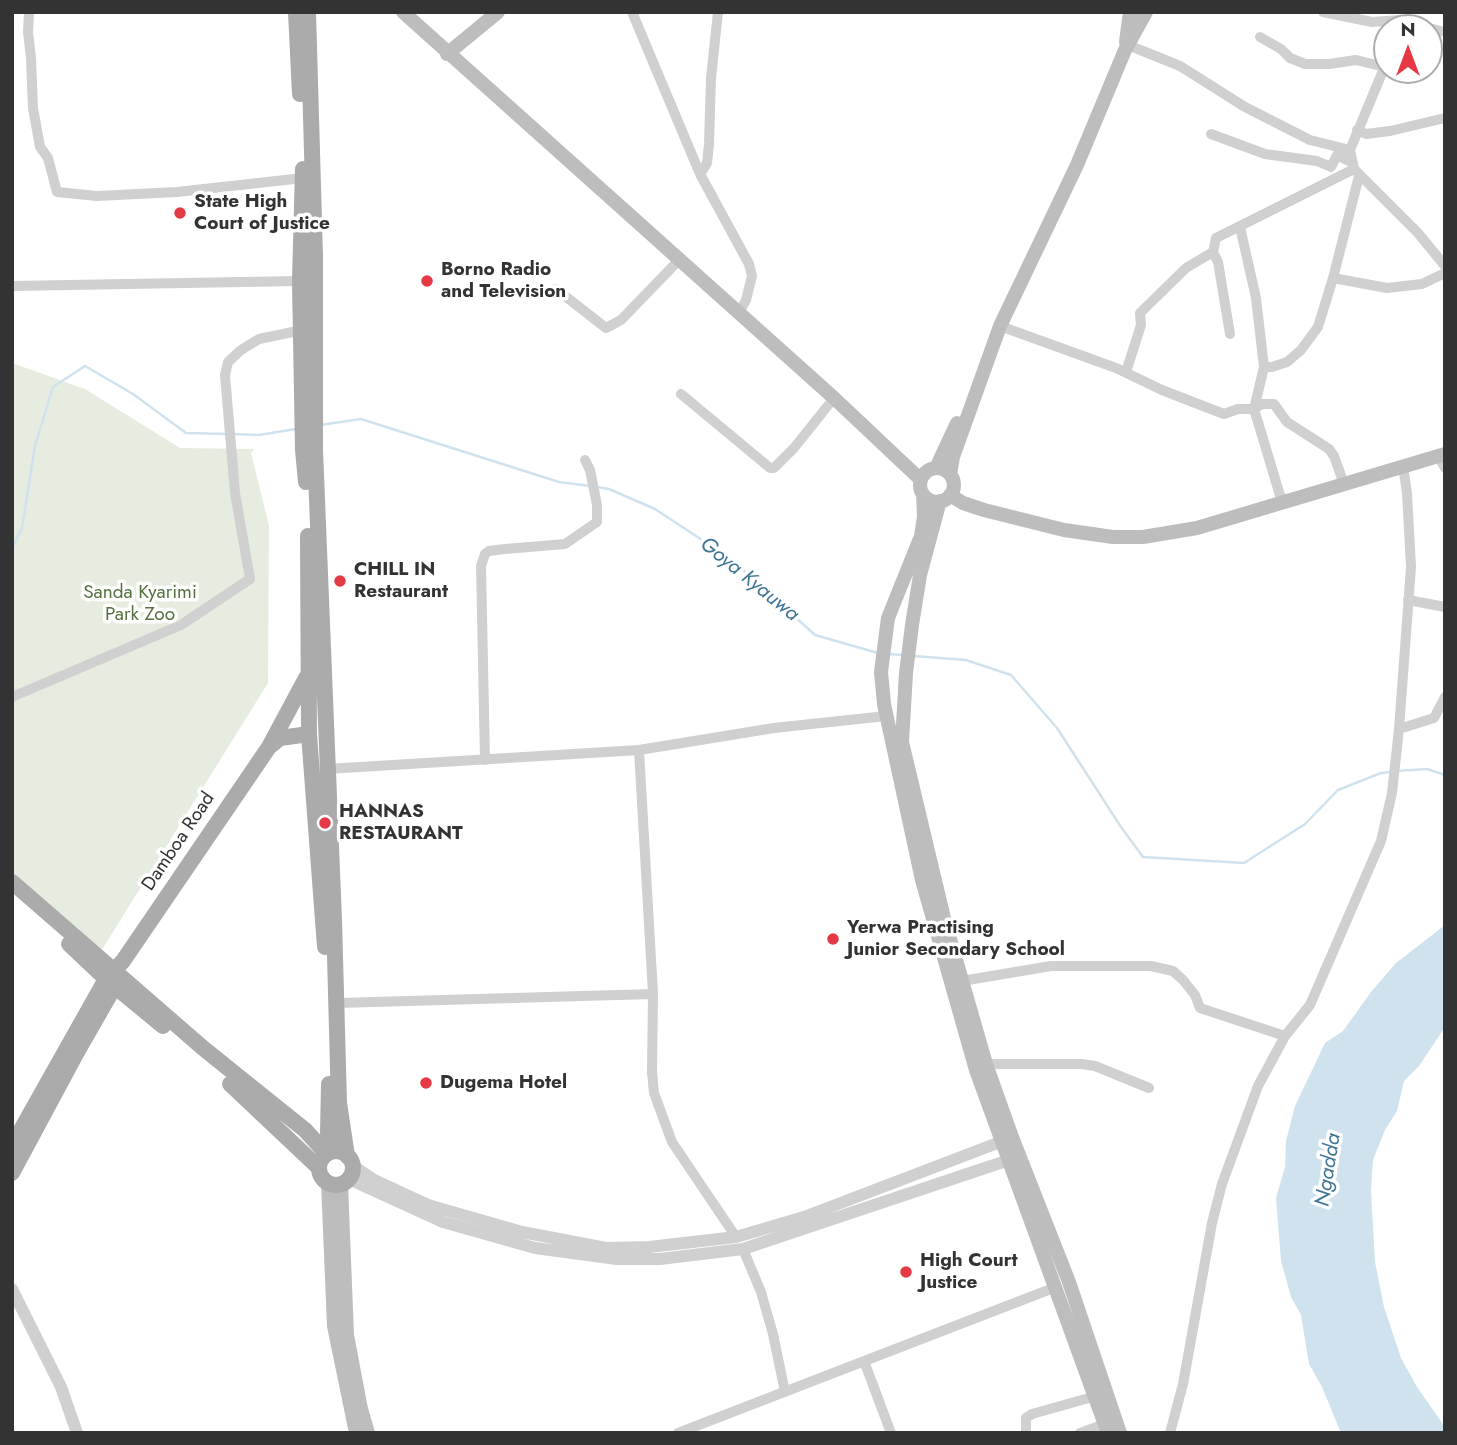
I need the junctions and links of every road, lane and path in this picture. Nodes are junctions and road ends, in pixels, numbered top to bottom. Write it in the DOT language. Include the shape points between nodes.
graph roads {
  1 [pos="29,12"];
  2 [pos="296,12"];
  3 [pos="308,12"];
  4 [pos="403,12"];
  5 [pos="498,12"];
  6 [pos="632,12"];
  7 [pos="718,12"];
  8 [pos="1130,12"];
  9 [pos="1146,12"];
  10 [pos="1323,12"];
  11 [pos="1373,22"];
  12 [pos="1260,37"];
  13 [pos="1126,48"];
  14 [pos="447,54"];
  15 [pos="1373,62"];
  16 [pos="1377,84"];
  17 [pos="1445,118"];
  18 [pos="1357,130"];
  19 [pos="1211,134"];
  20 [pos="1350,150"];
  21 [pos="1355,169"];
  22 [pos="700,174"];
  23 [pos="303,178"];
  24 [pos="1241,227"];
  25 [pos="1213,252"];
  26 [pos="679,260"];
  27 [pos="1445,266"];
  28 [pos="1445,272"];
  29 [pos="1333,278"];
  30 [pos="300,281"];
  31 [pos="12,286"];
  32 [pos="556,289"];
  33 [pos="738,313"];
  34 [pos="1000,326"];
  35 [pos="302,330"];
  36 [pos="1230,334"];
  37 [pos="308,367"];
  38 [pos="1264,367"];
  39 [pos="1126,372"];
  40 [pos="681,394"];
  41 [pos="834,398"];
  42 [pos="1254,409"];
  43 [pos="309,450"];
  44 [pos="1443,459"];
  45 [pos="588,465"];
  46 [pos="1404,466"];
  47 [pos="937,484"];
  48 [pos="1344,484"];
  49 [pos="1282,502"];
  50 [pos="1408,600"];
  51 [pos="1445,607"];
  52 [pos="307,676"];
  53 [pos="12,697"];
  54 [pos="1445,697"];
  55 [pos="886,716"];
  56 [pos="1399,729"];
  57 [pos="309,734"];
  58 [pos="269,747"];
  59 [pos="639,750"];
  60 [pos="485,760"];
  61 [pos="327,769"];
  62 [pos="12,883"];
  63 [pos="12,893"];
  64 [pos="116,974"];
  65 [pos="962,981"];
  66 [pos="653,995"];
  67 [pos="338,1003"];
  68 [pos="1285,1036"];
  69 [pos="986,1064"];
  70 [pos="1149,1088"];
  71 [pos="328,1120"];
  72 [pos="305,1130"];
  73 [pos="1007,1139"];
  74 [pos="12,1146"];
  75 [pos="1015,1158"];
  76 [pos="339,1168"];
  77 [pos="12,1172"];
  78 [pos="736,1237"];
  79 [pos="743,1250"];
  80 [pos="1056,1287"];
  81 [pos="12,1289"];
  82 [pos="863,1360"];
  83 [pos="785,1392"];
  84 [pos="1096,1396"];
  85 [pos="1107,1428"];
  86 [pos="77,1433"];
  87 [pos="356,1433"];
  88 [pos="368,1433"];
  89 [pos="678,1433"];
  90 [pos="891,1433"];
  91 [pos="1026,1433"];
  92 [pos="1080,1433"];
  93 [pos="1120,1433"];
  94 [pos="1170,1433"];
  1 -- 23 [label="street" via="33,108 40,147 48,158 57,192 177,192"];
  2 -- 23 [label="main road"];
  3 -- 37 [label="main road" via="315,256"];
  4 -- 14 [label="main road"];
  5 -- 14 [label="main road"];
  6 -- 22 [label="street"];
  7 -- 22 [label="street" via="707,163"];
  8 -- 13 [label="main road"];
  9 -- 13 [label="main road"];
  10 -- 11 [label="street"];
  12 -- 15 [label="street" via="1305,64"];
  13 -- 20 [label="street" via="1180,66 1310,140"];
  13 -- 34 [label="main road" via="1077,166"];
  14 -- 26 [label="main road"];
  16 -- 18 [label="street"];
  17 -- 18 [label="street" via="1390,131 1366,134"];
  18 -- 20 [label="street"];
  19 -- 21 [label="street" via="1265,154 1331,167 1337,155"];
  20 -- 21 [label="street"];
  21 -- 24 [label="street"];
  21 -- 27 [label="street"];
  21 -- 29 [label="street"];
  22 -- 33 [label="street" via="752,276"];
  23 -- 30 [label="main road"];
  24 -- 25 [label="street" via="1216,239"];
  24 -- 38 [label="street"];
  25 -- 36 [label="street"];
  25 -- 39 [label="street" via="1186,268 1140,313 1141,326"];
  26 -- 32 [label="street" via="621,320 606,328"];
  26 -- 33 [label="main road"];
  28 -- 29 [label="street" via="1422,284 1388,288"];
  29 -- 38 [label="street" via="1310,339 1287,362"];
  30 -- 31 [label="street"];
  30 -- 35 [label="main road"];
  33 -- 41 [label="main road"];
  34 -- 39 [label="street"];
  34 -- 47 [label="main road" via="953,457"];
  35 -- 37 [label="main road"];
  35 -- 53 [label="street" via="259,340 241,350 228,362 225,375 235,494 250,579 181,625"];
  37 -- 43 [label="main road"];
  38 -- 42 [label="street"];
  39 -- 42 [label="street" via="1224,414"];
  40 -- 41 [label="street" via="770,468 794,448"];
  41 -- 47 [label="main road"];
  42 -- 48 [label="street" via="1274,404 1287,422 1329,449"];
  42 -- 49 [label="street"];
  43 -- 52 [label="main road"];
  43 -- 61 [label="main road"];
  44 -- 46 [label="main road"];
  45 -- 60 [label="street" via="597,522 565,544 485,554 481,566"];
  46 -- 48 [label="main road"];
  46 -- 50 [label="street" via="1411,554"];
  47 -- 49 [label="main road" via="962,503 984,510 1113,537 1197,528"];
  47 -- 55 [label="main road" via="888,618 881,672"];
  47 -- 65 [label="main road" via="912,625 902,741"];
  48 -- 49 [label="main road"];
  50 -- 51 [label="street"];
  50 -- 56 [label="street"];
  52 -- 57 [label="main road"];
  52 -- 58 [label="main road, Damboa Road"];
  54 -- 56 [label="street" via="1434,718"];
  55 -- 59 [label="street"];
  55 -- 73 [label="main road" via="929,906 976,1069"];
  56 -- 68 [label="street" via="1381,841 1310,1004"];
  57 -- 58 [label="main road" via="281,738"];
  57 -- 71 [label="main road" via="327,976"];
  58 -- 64 [label="main road, Damboa Road"];
  59 -- 60 [label="street"];
  59 -- 66 [label="street"];
  60 -- 61 [label="street"];
  61 -- 67 [label="main road"];
  62 -- 64 [label="main road"];
  63 -- 64 [label="main road"];
  64 -- 72 [label="main road"];
  64 -- 74 [label="main road, Damboa Road"];
  64 -- 76 [label="main road" via="319,1168 323,1157"];
  64 -- 77 [label="main road, Damboa Road"];
  65 -- 68 [label="street" via="1051,966 1151,967 1173,971 1195,995 1200,1008"];
  65 -- 69 [label="main road"];
  66 -- 67 [label="street"];
  66 -- 78 [label="street" via="654,1093 666,1128"];
  67 -- 76 [label="main road"];
  68 -- 94 [label="street" via="1258,1086 1223,1184"];
  69 -- 70 [label="street" via="1096,1066"];
  69 -- 73 [label="main road"];
  71 -- 72 [label="main road" via="323,1128"];
  71 -- 76 [label="main road"];
  72 -- 76 [label="main road"];
  73 -- 75 [label="main road"];
  73 -- 78 [label="street" via="804,1217"];
  75 -- 79 [label="street"];
  75 -- 80 [label="main road"];
  75 -- 93 [label="main road" via="1069,1282"];
  76 -- 78 [label="street" via="428,1205 568,1242 606,1248 649,1247"];
  76 -- 79 [label="street" via="443,1222 535,1248 617,1259"];
  76 -- 87 [label="main road" via="334,1326"];
  76 -- 88 [label="main road" via="347,1335"];
  79 -- 83 [label="street" via="761,1292"];
  80 -- 82 [label="street"];
  80 -- 84 [label="main road"];
  81 -- 86 [label="street" via="61,1387"];
  82 -- 83 [label="street"];
  82 -- 90 [label="street"];
  83 -- 89 [label="street"];
  84 -- 85 [label="main road"];
  84 -- 91 [label="street" via="1032,1414 1026,1418"];
  85 -- 92 [label="street"];
}
